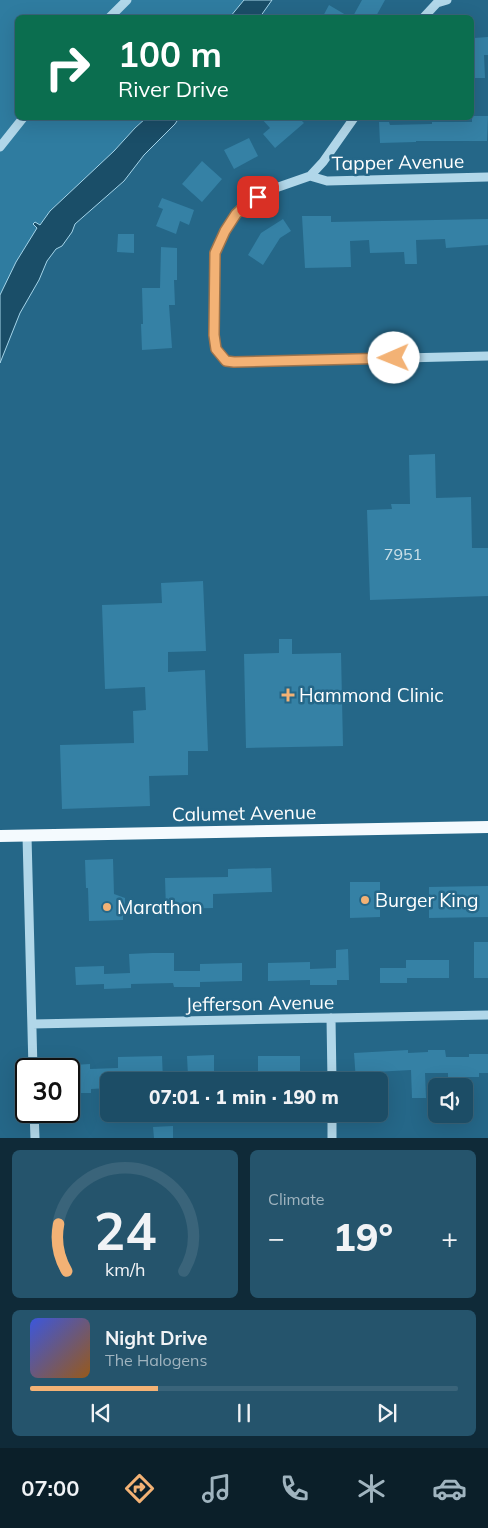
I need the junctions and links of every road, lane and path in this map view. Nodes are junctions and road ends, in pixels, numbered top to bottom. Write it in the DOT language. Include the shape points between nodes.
graph roads {
  1 [pos="127,0"];
  2 [pos="447,0"];
  3 [pos="112,15"];
  4 [pos="426,15"];
  5 [pos="21,120"];
  6 [pos="353,120"];
  7 [pos="0,147"];
  8 [pos="310,176"];
  9 [pos="488,177"];
  10 [pos="488,356"];
  11 [pos="488,827"];
  12 [pos="0,836"];
  13 [pos="27,836"];
  14 [pos="488,1015"];
  15 [pos="331,1018"];
  16 [pos="32,1024"];
  17 [pos="33,1058"];
  18 [pos="332,1072"];
  19 [pos="332,1122"];
  20 [pos="34,1123"];
  21 [pos="35,1138"];
  22 [pos="332,1138"];
  1 -- 3 [label="street"];
  2 -- 4 [label="street" via="437,3"];
  5 -- 7 [label="street"];
  6 -- 8 [label="street"];
  8 -- 9 [label="street, Tapper Avenue" via="327,181"];
  8 -- 10 [label="street" via="267,191 249,202 236,214 215,253 214,335 216,349 226,361"];
  11 -- 13 [label="main road, Calumet Avenue"];
  12 -- 13 [label="main road, Calumet Avenue"];
  13 -- 16 [label="street"];
  14 -- 15 [label="street, Jefferson Avenue"];
  15 -- 16 [label="street, Jefferson Avenue"];
  15 -- 18 [label="street"];
  16 -- 17 [label="street"];
  19 -- 22 [label="street"];
  20 -- 21 [label="street"];
}
